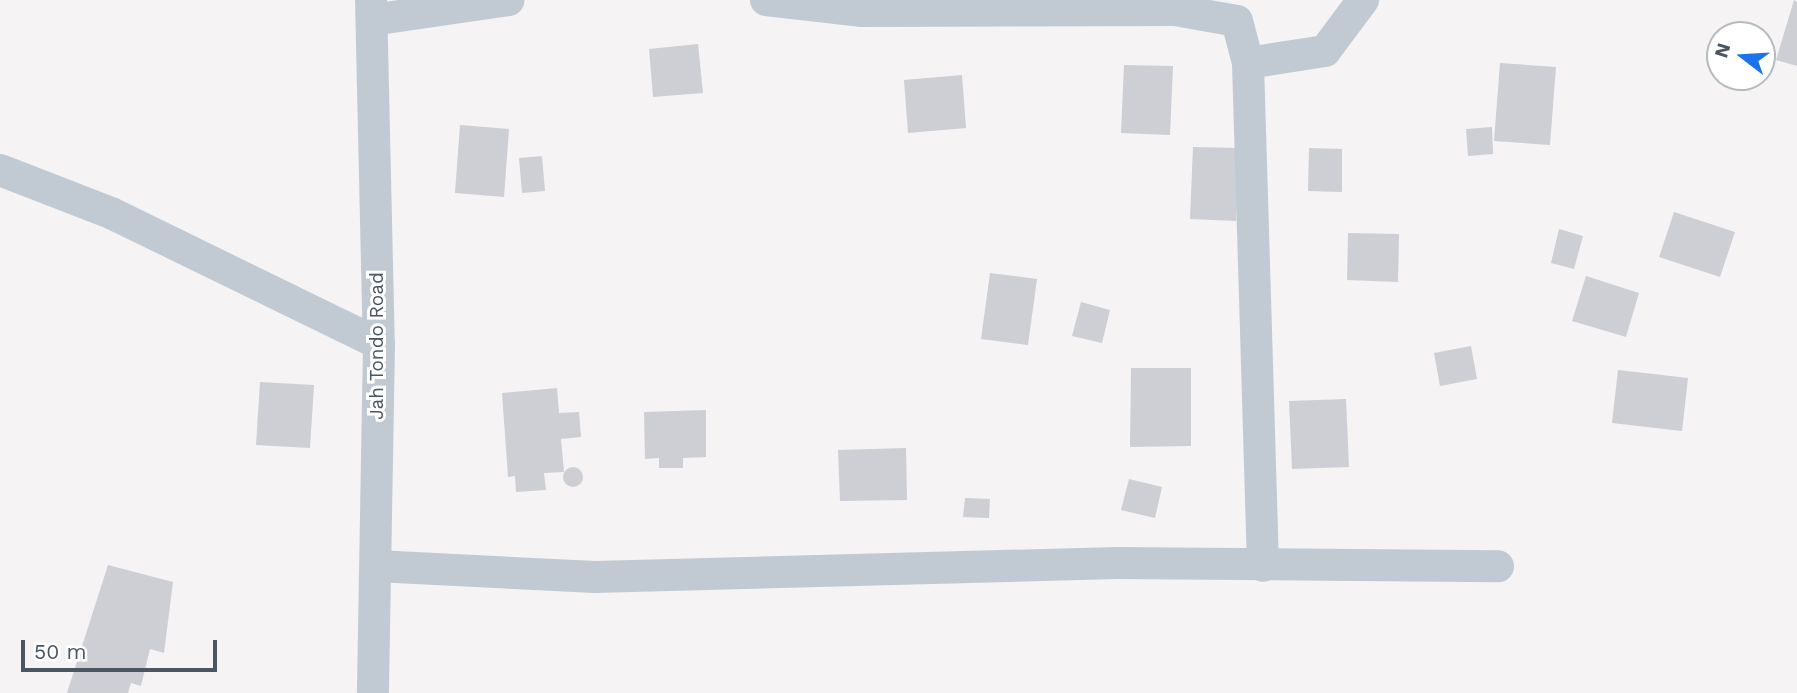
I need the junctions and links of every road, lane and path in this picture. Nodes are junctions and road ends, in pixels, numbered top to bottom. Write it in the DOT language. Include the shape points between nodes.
graph roads {
  1 [pos="509,0"];
  2 [pos="766,0"];
  3 [pos="1363,0"];
  4 [pos="372,10"];
  5 [pos="1248,63"];
  6 [pos="0,170"];
  7 [pos="379,344"];
  8 [pos="376,566"];
  9 [pos="1263,566"];
  10 [pos="1497,566"];
  11 [pos="373,693"];
  1 -- 4 [label="street"];
  2 -- 5 [label="street" via="862,11 1175,10 1237,21"];
  3 -- 5 [label="street" via="1325,51"];
  4 -- 7 [label="street, Jah Tondo Road"];
  5 -- 9 [label="street"];
  6 -- 7 [label="street" via="111,213"];
  7 -- 8 [label="street, Jah Tondo Road"];
  8 -- 9 [label="street" via="595,577 1117,563"];
  8 -- 11 [label="street, Jah Tondo Road"];
  9 -- 10 [label="street"];
}
